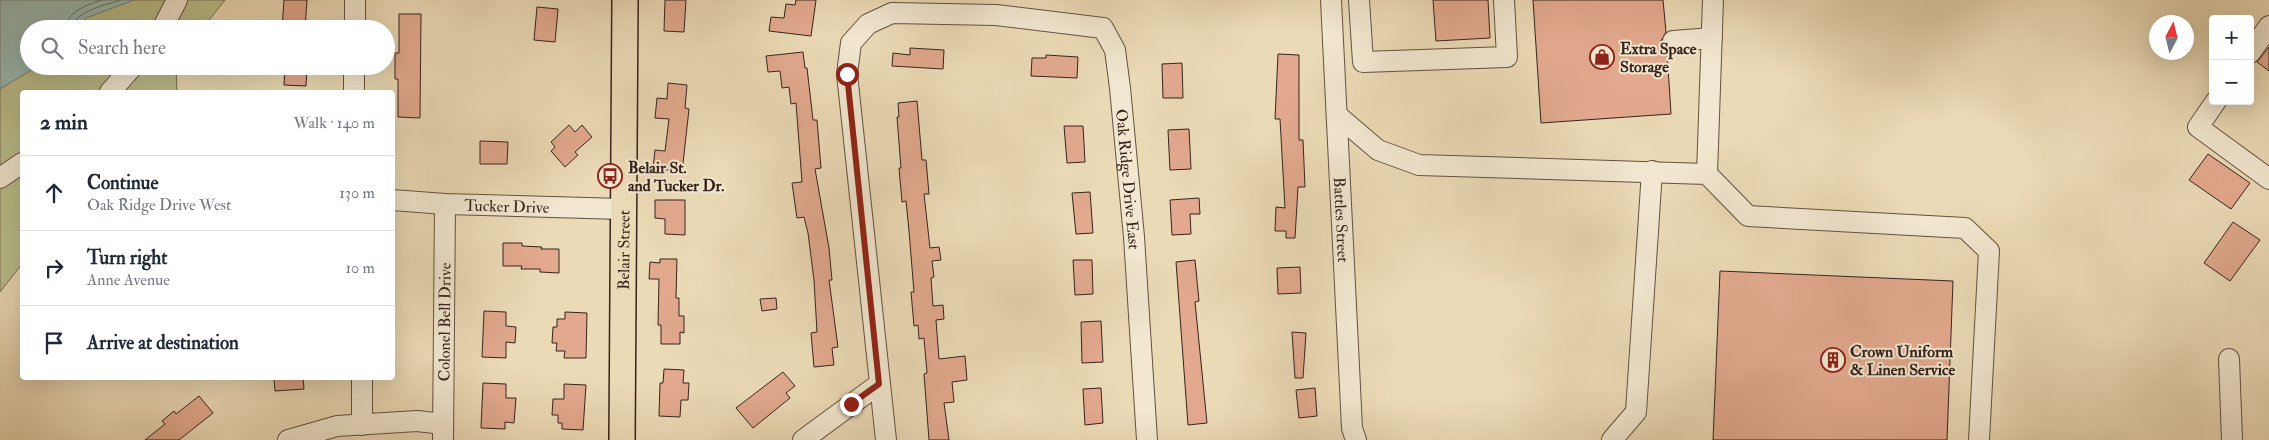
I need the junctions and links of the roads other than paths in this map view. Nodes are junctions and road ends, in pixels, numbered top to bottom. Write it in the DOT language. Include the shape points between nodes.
graph roads {
  1 [pos="177,0"];
  2 [pos="355,0"];
  3 [pos="626,0"];
  4 [pos="1332,0"];
  5 [pos="1359,0"];
  6 [pos="1504,0"];
  7 [pos="1713,0"];
  8 [pos="951,7"];
  9 [pos="995,8"];
  10 [pos="167,20"];
  11 [pos="355,20"];
  12 [pos="2269,26"];
  13 [pos="1712,38"];
  14 [pos="1673,41"];
  15 [pos="2254,47"];
  16 [pos="125,75"];
  17 [pos="354,75"];
  18 [pos="112,90"];
  19 [pos="354,90"];
  20 [pos="2213,105"];
  21 [pos="1337,115"];
  22 [pos="20,164"];
  23 [pos="1652,171"];
  24 [pos="1707,174"];
  25 [pos="0,178"];
  26 [pos="2269,179"];
  27 [pos="395,200"];
  28 [pos="445,204"];
  29 [pos="622,209"];
  30 [pos="2229,359"];
  31 [pos="362,380"];
  32 [pos="879,384"];
  33 [pos="362,425"];
  34 [pos="443,432"];
  35 [pos="288,440"];
  36 [pos="622,440"];
  37 [pos="803,440"];
  38 [pos="886,440"];
  39 [pos="1147,440"];
  40 [pos="1356,440"];
  41 [pos="1612,440"];
  42 [pos="1979,440"];
  43 [pos="2232,440"];
  1 -- 10 [label="street"];
  2 -- 11 [label="street"];
  3 -- 29 [label="main road, Belair Street"];
  4 -- 21 [label="street, Battles Street"];
  5 -- 6 [label="street" via="1363,62 1507,57"];
  7 -- 13 [label="street"];
  8 -- 9 [label="street"];
  8 -- 32 [label="street" via="892,13 868,24 851,43 847,74"];
  9 -- 39 [label="street, Oak Ridge Drive East" via="1104,28 1115,50 1134,245"];
  12 -- 15 [label="street"];
  13 -- 14 [label="street"];
  13 -- 24 [label="street"];
  16 -- 18 [label="street"];
  17 -- 19 [label="street"];
  20 -- 26 [label="street" via="2198,127"];
  21 -- 23 [label="street" via="1378,150 1419,165"];
  21 -- 40 [label="street, Battles Street" via="1352,428"];
  22 -- 25 [label="street"];
  23 -- 24 [label="street"];
  23 -- 41 [label="street" via="1636,412"];
  24 -- 42 [label="street" via="1748,216 1965,228 1989,251"];
  27 -- 28 [label="street, Tucker Drive"];
  28 -- 29 [label="street, Tucker Drive"];
  28 -- 34 [label="street, Colonel Bell Drive"];
  29 -- 36 [label="main road, Belair Street"];
  30 -- 43 [label="street"];
  31 -- 33 [label="street"];
  32 -- 37 [label="street"];
  32 -- 38 [label="street"];
  33 -- 34 [label="street" via="417,422"];
  33 -- 35 [label="street" via="337,426"];
}
